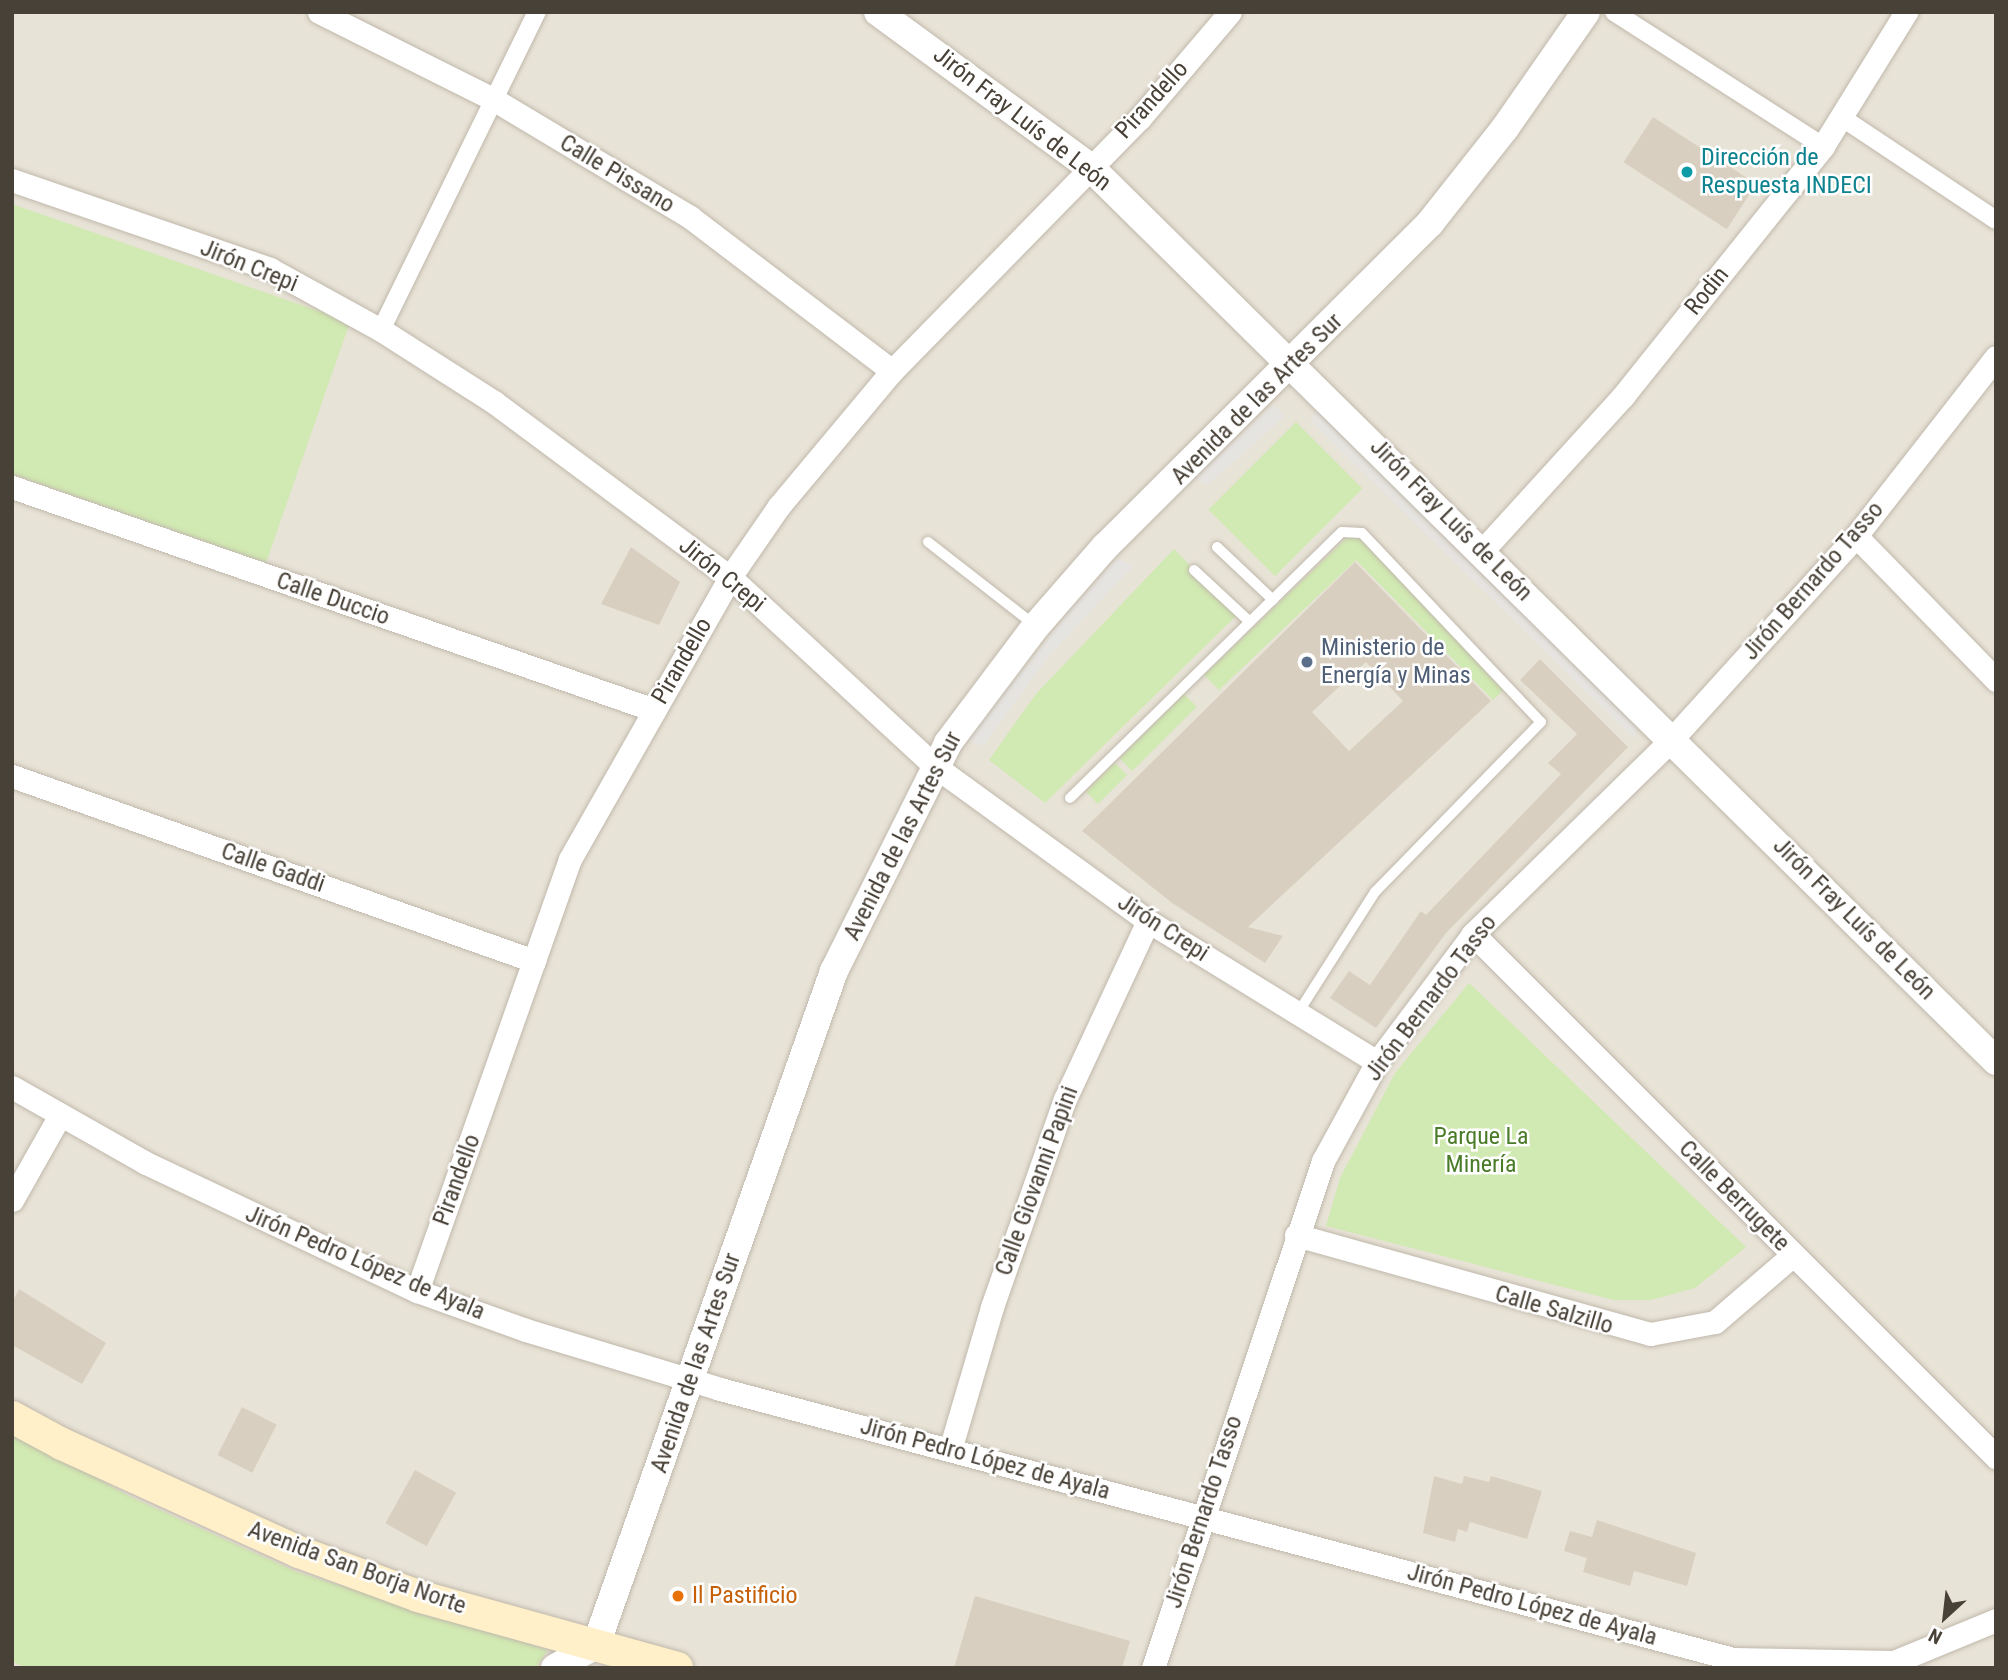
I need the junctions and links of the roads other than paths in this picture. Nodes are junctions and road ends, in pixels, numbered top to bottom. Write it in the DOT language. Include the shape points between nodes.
graph roads {
  1 [pos="319,12"];
  2 [pos="537,12"];
  3 [pos="878,12"];
  4 [pos="1230,12"];
  5 [pos="1586,12"];
  6 [pos="1614,12"];
  7 [pos="1906,12"];
  8 [pos="493,99"];
  9 [pos="1841,117"];
  10 [pos="1823,146"];
  11 [pos="1090,167"];
  12 [pos="12,180"];
  13 [pos="1996,220"];
  14 [pos="381,330"];
  15 [pos="1996,357"];
  16 [pos="1292,365"];
  17 [pos="892,372"];
  18 [pos="12,487"];
  19 [pos="1856,536"];
  20 [pos="928,542"];
  21 [pos="1217,547"];
  22 [pos="1482,551"];
  23 [pos="1194,570"];
  24 [pos="730,577"];
  25 [pos="1273,600"];
  26 [pos="1250,622"];
  27 [pos="1035,626"];
  28 [pos="1996,680"];
  29 [pos="654,710"];
  30 [pos="1672,738"];
  31 [pos="936,767"];
  32 [pos="12,776"];
  33 [pos="1070,798"];
  34 [pos="1148,921"];
  35 [pos="1473,934"];
  36 [pos="534,961"];
  37 [pos="1298,1013"];
  38 [pos="1996,1061"];
  39 [pos="1377,1062"];
  40 [pos="12,1087"];
  41 [pos="60,1115"];
  42 [pos="12,1200"];
  43 [pos="1296,1235"];
  44 [pos="1793,1255"];
  45 [pos="417,1291"];
  46 [pos="692,1381"];
  47 [pos="12,1417"];
  48 [pos="950,1450"];
  49 [pos="1996,1457"];
  50 [pos="1202,1517"];
  51 [pos="1996,1620"];
  52 [pos="601,1656"];
  53 [pos="1732,1663"];
  54 [pos="555,1668"];
  55 [pos="677,1668"];
  56 [pos="1153,1668"];
  1 -- 8 [label="street, Calle Pissano"];
  2 -- 8 [label="street"];
  3 -- 11 [label="street, Jirón Fray Luís de León"];
  4 -- 11 [label="street, Pirandello" via="1139,118"];
  5 -- 16 [label="street, Avenida de las Artes Sur" via="1430,223"];
  6 -- 10 [label="street"];
  7 -- 9 [label="street, Rodin"];
  8 -- 14 [label="street"];
  8 -- 17 [label="street, Calle Pissano" via="690,218"];
  9 -- 10 [label="street, Rodin"];
  9 -- 13 [label="street"];
  10 -- 22 [label="street, Rodin" via="1623,396"];
  11 -- 16 [label="street, Jirón Fray Luís de León"];
  11 -- 17 [label="street, Pirandello"];
  12 -- 14 [label="street, Jirón Crepi" via="270,269"];
  14 -- 24 [label="street, Jirón Crepi" via="494,402"];
  15 -- 19 [label="street, Jirón Bernardo Tasso"];
  16 -- 22 [label="street, Jirón Fray Luís de León"];
  16 -- 27 [label="street, Avenida de las Artes Sur" via="1105,547"];
  17 -- 24 [label="street, Pirandello" via="779,506"];
  18 -- 29 [label="street, Calle Duccio"];
  19 -- 28 [label="street"];
  19 -- 30 [label="street, Jirón Bernardo Tasso"];
  20 -- 27 [label="lane"];
  21 -- 25 [label="lane"];
  22 -- 30 [label="street, Jirón Fray Luís de León"];
  23 -- 26 [label="lane"];
  24 -- 29 [label="street, Pirandello"];
  24 -- 31 [label="street, Jirón Crepi"];
  25 -- 26 [label="lane"];
  25 -- 37 [label="lane" via="1342,532 1362,533 1541,722 1375,892"];
  26 -- 33 [label="lane"];
  27 -- 31 [label="street, Avenida de las Artes Sur" via="981,696"];
  29 -- 36 [label="street, Pirandello" via="570,859"];
  30 -- 35 [label="street, Jirón Bernardo Tasso"];
  30 -- 38 [label="street, Jirón Fray Luís de León"];
  31 -- 34 [label="street, Jirón Crepi"];
  31 -- 46 [label="street, Avenida de las Artes Sur" via="834,971"];
  32 -- 36 [label="street, Calle Gaddi"];
  34 -- 37 [label="street, Jirón Crepi"];
  34 -- 48 [label="street, Calle Giovanni Papini" via="1065,1099 992,1307"];
  35 -- 39 [label="street, Jirón Bernardo Tasso"];
  35 -- 44 [label="street, Calle Berrugete"];
  36 -- 45 [label="street, Pirandello"];
  37 -- 39 [label="street, Jirón Crepi"];
  39 -- 43 [label="street, Jirón Bernardo Tasso" via="1322,1161"];
  40 -- 41 [label="street, Jirón Pedro López de Ayala"];
  41 -- 42 [label="street"];
  41 -- 45 [label="street, Jirón Pedro López de Ayala" via="171,1175"];
  43 -- 44 [label="street, Calle Salzillo" via="1650,1335 1715,1322"];
  43 -- 50 [label="street, Jirón Bernardo Tasso"];
  44 -- 49 [label="street, Calle Berrugete"];
  45 -- 46 [label="street, Jirón Pedro López de Ayala"];
  46 -- 48 [label="street, Jirón Pedro López de Ayala"];
  46 -- 52 [label="street, Avenida de las Artes Sur"];
  47 -- 52 [label="main road, Avenida San Borja Norte" via="61,1444 299,1552"];
  48 -- 50 [label="street, Jirón Pedro López de Ayala"];
  50 -- 53 [label="street, Jirón Pedro López de Ayala"];
  50 -- 56 [label="street, Jirón Bernardo Tasso"];
  51 -- 53 [label="street, Jirón Pedro López de Ayala" via="1894,1662"];
  52 -- 54 [label="street"];
  52 -- 55 [label="main road, Avenida San Borja Norte"];
}
